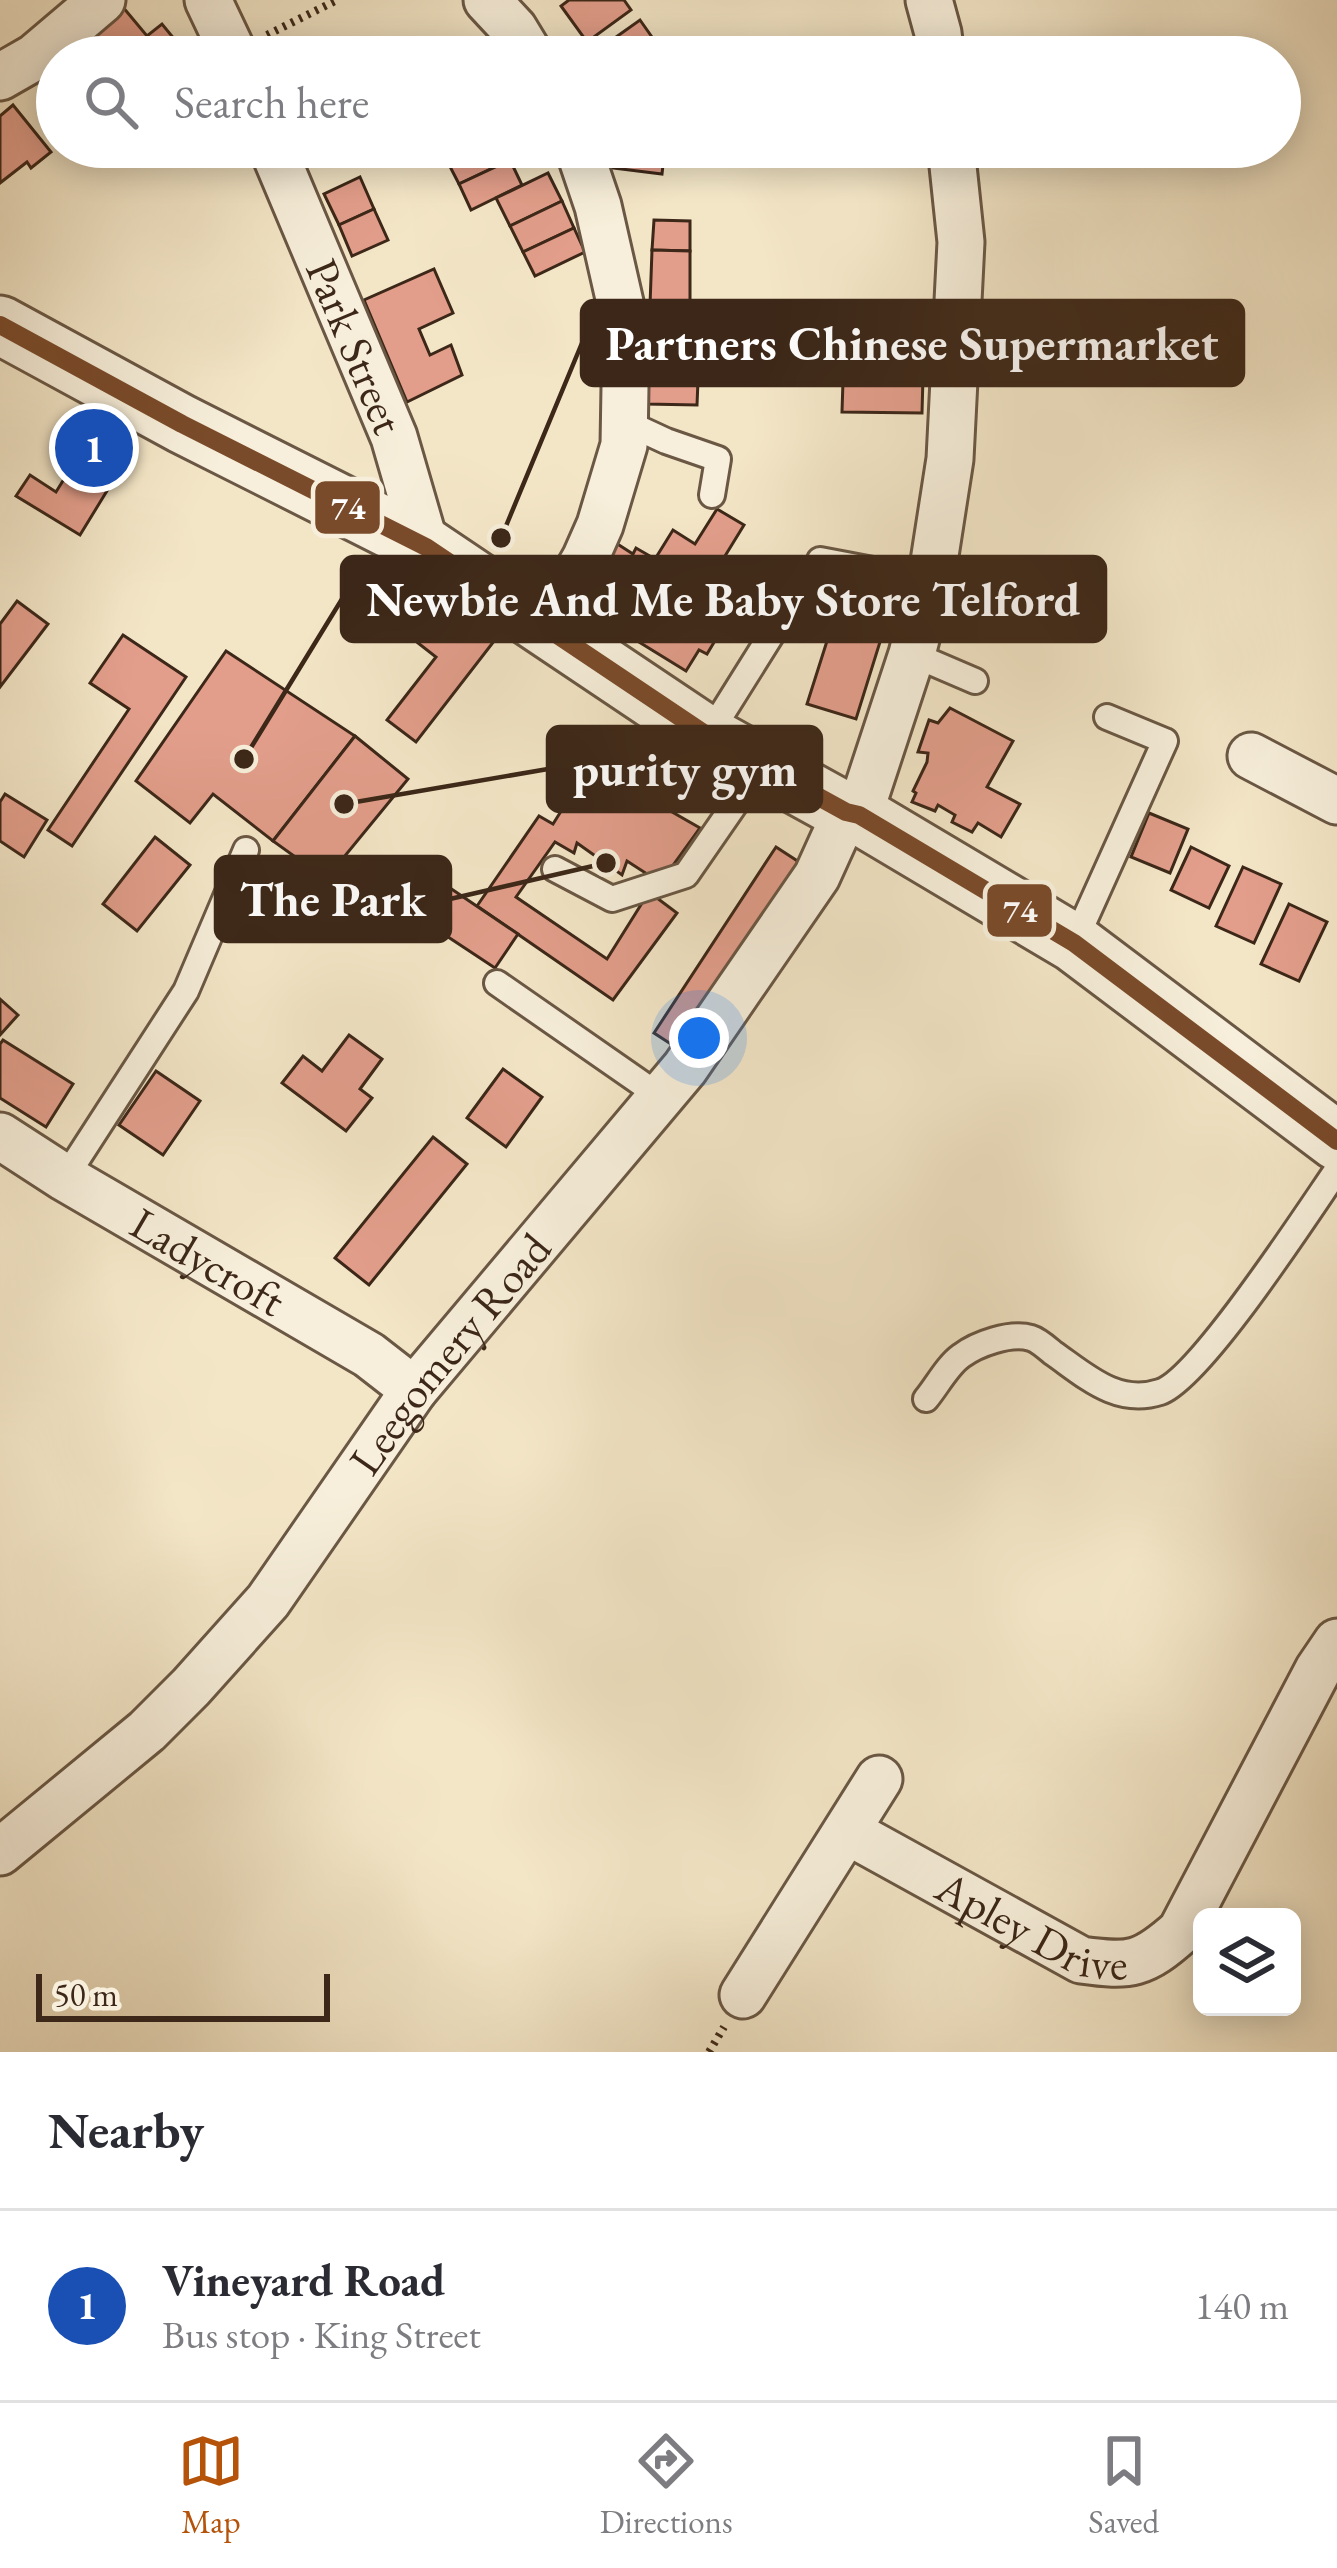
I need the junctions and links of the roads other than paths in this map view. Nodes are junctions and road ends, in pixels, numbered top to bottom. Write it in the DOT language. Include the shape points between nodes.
graph roads {
  1 [pos="102,0"];
  2 [pos="208,0"];
  3 [pos="488,0"];
  4 [pos="929,0"];
  5 [pos="67,36"];
  6 [pos="225,36"];
  7 [pos="518,36"];
  8 [pos="938,36"];
  9 [pos="281,168"];
  10 [pos="585,168"];
  11 [pos="953,168"];
  12 [pos="0,325"];
  13 [pos="625,422"];
  14 [pos="712,496"];
  15 [pos="426,547"];
  16 [pos="931,581"];
  17 [pos="809,626"];
  18 [pos="545,629"];
  19 [pos="776,629"];
  20 [pos="912,654"];
  21 [pos="975,681"];
  22 [pos="1107,717"];
  23 [pos="709,736"];
  24 [pos="1251,756"];
  25 [pos="762,765"];
  26 [pos="1337,801"];
  27 [pos="853,814"];
  28 [pos="246,850"];
  29 [pos="555,869"];
  30 [pos="1073,943"];
  31 [pos="497,983"];
  32 [pos="673,1083"];
  33 [pos="0,1136"];
  34 [pos="1334,1138"];
  35 [pos="65,1178"];
  36 [pos="414,1390"];
  37 [pos="926,1400"];
  38 [pos="1337,1642"];
  39 [pos="879,1779"];
  40 [pos="847,1831"];
  41 [pos="0,1852"];
  42 [pos="743,1995"];
  1 -- 5 [label="street"];
  2 -- 6 [label="street"];
  3 -- 7 [label="street"];
  4 -- 8 [label="street"];
  9 -- 15 [label="street, Park Street" via="394,437"];
  10 -- 13 [label="street" via="626,329"];
  11 -- 16 [label="street, Leegomery Road" via="962,242 950,459"];
  12 -- 15 [label="street"];
  13 -- 14 [label="lane" via="718,459"];
  13 -- 18 [label="street" via="600,525"];
  15 -- 18 [label="street"];
  16 -- 17 [label="lane" via="820,560"];
  16 -- 20 [label="street, Leegomery Road"];
  18 -- 23 [label="street"];
  19 -- 23 [label="lane"];
  20 -- 21 [label="lane"];
  20 -- 27 [label="street, Leegomery Road"];
  22 -- 30 [label="lane" via="1165,741"];
  23 -- 25 [label="street"];
  24 -- 26 [label="street"];
  25 -- 27 [label="street"];
  25 -- 29 [label="lane" via="686,875 612,899"];
  27 -- 30 [label="street"];
  27 -- 32 [label="street, Leegomery Road"];
  28 -- 35 [label="lane" via="186,991"];
  30 -- 34 [label="street"];
  31 -- 32 [label="lane"];
  32 -- 36 [label="street, Leegomery Road"];
  33 -- 35 [label="street, Ladycroft"];
  34 -- 37 [label="lane" via="1273,1265 1165,1391 1104,1390 1033,1338 1017,1337 958,1358"];
  35 -- 36 [label="street, Ladycroft" via="369,1355"];
  36 -- 41 [label="street, Leegomery Road" via="253,1618 146,1731"];
  38 -- 40 [label="street, Apley Drive" via="1181,1930 1156,1954 1120,1965 1081,1960"];
  39 -- 40 [label="street"];
  40 -- 42 [label="street"];
}
